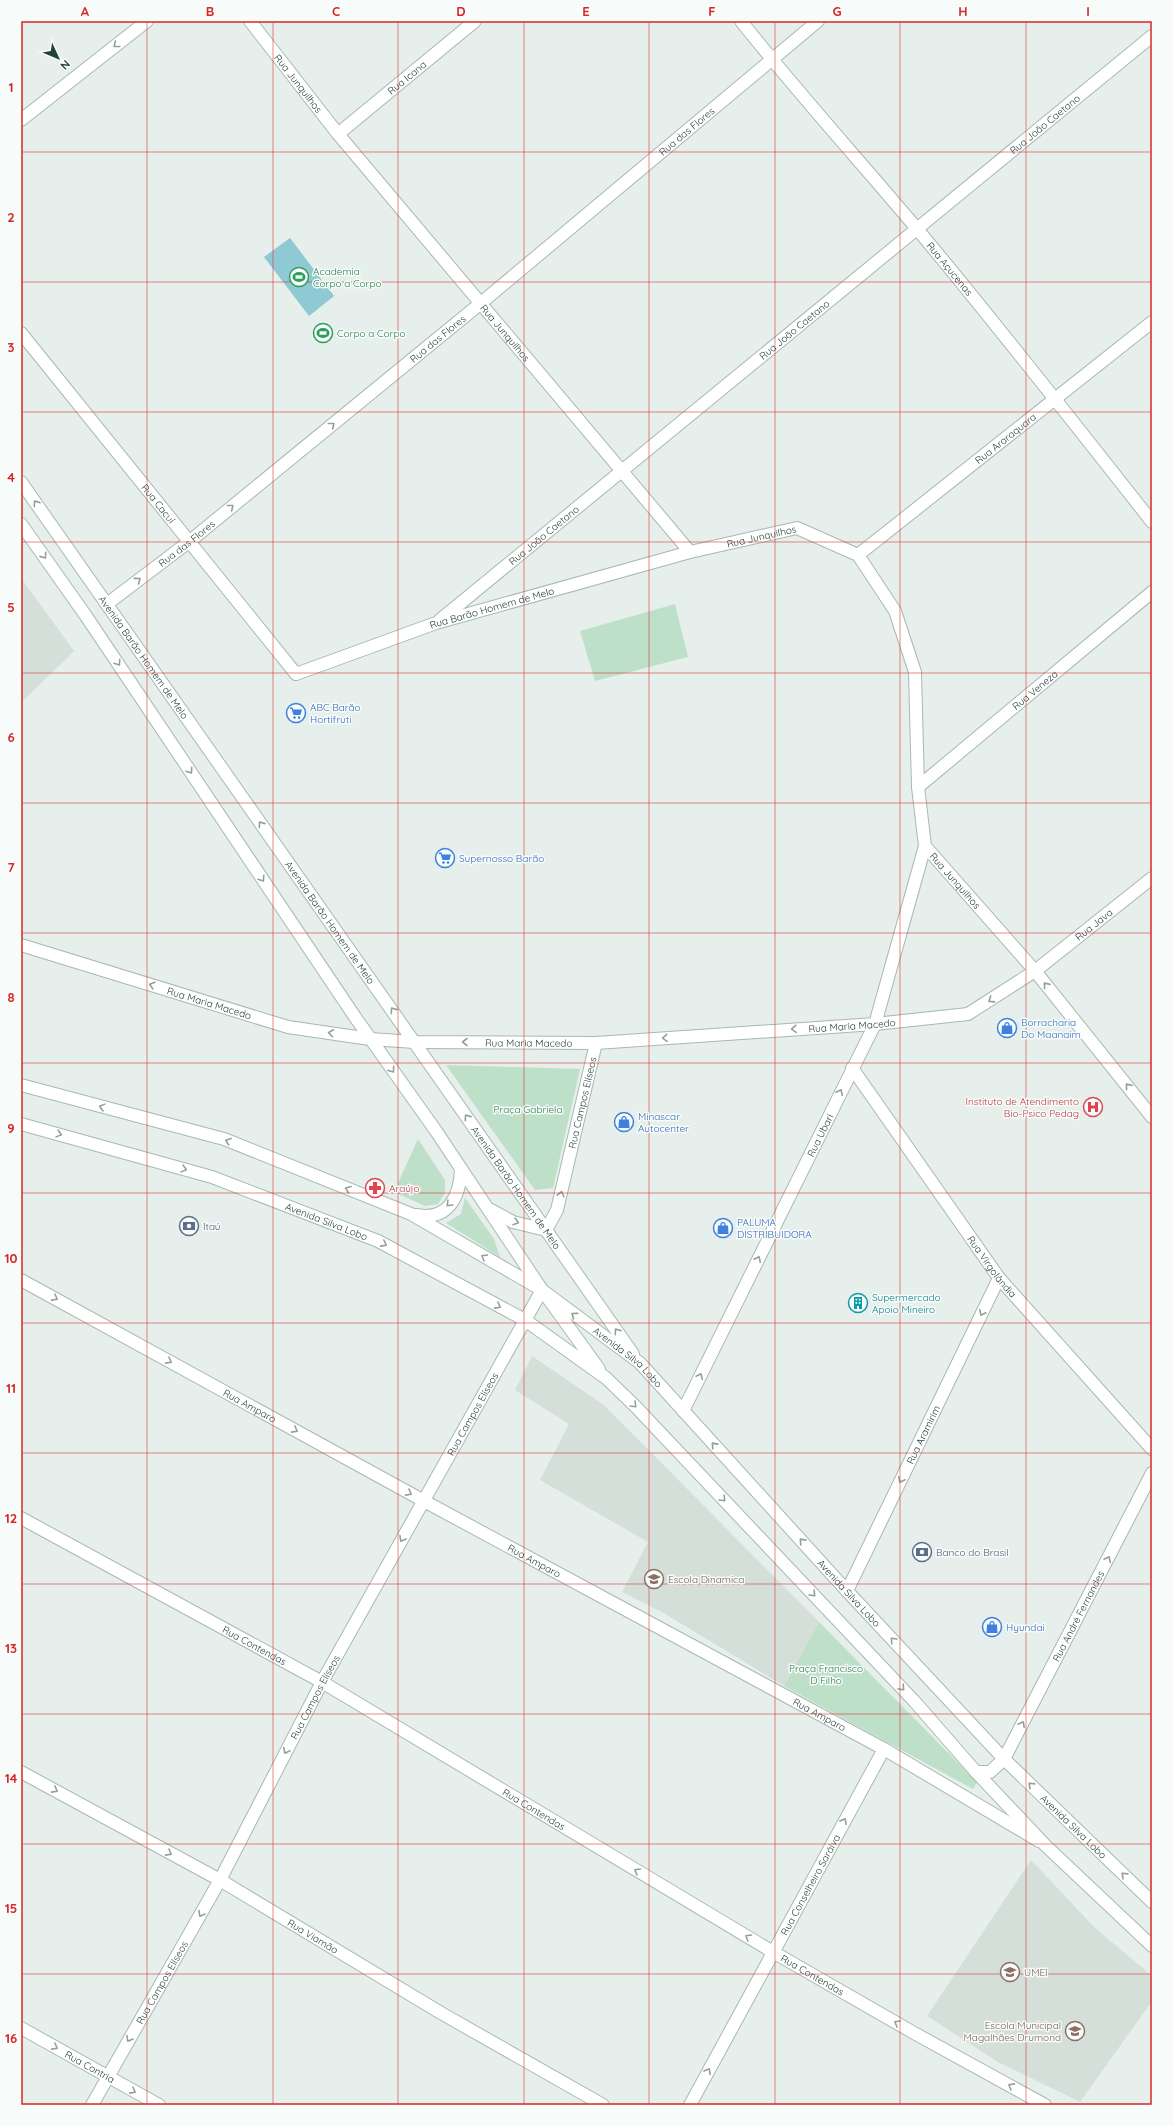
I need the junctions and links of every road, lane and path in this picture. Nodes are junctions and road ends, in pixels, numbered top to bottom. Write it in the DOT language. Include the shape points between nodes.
graph roads {
  1 [pos="147,21"];
  2 [pos="250,21"];
  3 [pos="475,21"];
  4 [pos="741,21"];
  5 [pos="818,21"];
  6 [pos="1152,36"];
  7 [pos="772,60"];
  8 [pos="21,120"];
  9 [pos="338,134"];
  10 [pos="917,230"];
  11 [pos="481,303"];
  12 [pos="1152,322"];
  13 [pos="21,333"];
  14 [pos="1055,399"];
  15 [pos="622,471"];
  16 [pos="21,482"];
  17 [pos="1152,522"];
  18 [pos="21,524"];
  19 [pos="190,541"];
  20 [pos="690,552"];
  21 [pos="858,555"];
  22 [pos="1152,592"];
  23 [pos="106,604"];
  24 [pos="436,623"];
  25 [pos="296,674"];
  26 [pos="918,787"];
  27 [pos="925,846"];
  28 [pos="1152,878"];
  29 [pos="21,945"];
  30 [pos="1035,971"];
  31 [pos="875,1024"];
  32 [pos="370,1039"];
  33 [pos="415,1042"];
  34 [pos="596,1043"];
  35 [pos="852,1068"];
  36 [pos="21,1085"];
  37 [pos="1152,1117"];
  38 [pos="21,1124"];
  39 [pos="461,1169"];
  40 [pos="489,1209"];
  41 [pos="410,1214"];
  42 [pos="546,1230"];
  43 [pos="999,1278"];
  44 [pos="21,1280"];
  45 [pos="542,1290"];
  46 [pos="525,1320"];
  47 [pos="640,1363"];
  48 [pos="606,1378"];
  49 [pos="683,1411"];
  50 [pos="1152,1449"];
  51 [pos="1152,1473"];
  52 [pos="424,1501"];
  53 [pos="21,1518"];
  54 [pos="847,1591"];
  55 [pos="322,1682"];
  56 [pos="884,1749"];
  57 [pos="1004,1759"];
  58 [pos="21,1772"];
  59 [pos="976,1772"];
  60 [pos="1046,1846"];
  61 [pos="220,1880"];
  62 [pos="1152,1902"];
  63 [pos="1152,1946"];
  64 [pos="773,1952"];
  65 [pos="21,2028"];
  66 [pos="107,2076"];
  67 [pos="92,2105"];
  68 [pos="159,2105"];
  69 [pos="603,2105"];
  70 [pos="690,2105"];
  71 [pos="1045,2105"];
  1 -- 8 [label="street, one-way"];
  2 -- 9 [label="street, Rua Junquilhos"];
  3 -- 9 [label="street, Rua Icana"];
  4 -- 7 [label="street, Rua Açucenas"];
  5 -- 7 [label="street, Rua das Flores"];
  6 -- 10 [label="street, Rua João Caetano"];
  7 -- 10 [label="street, Rua Açucenas"];
  7 -- 11 [label="street, Rua das Flores"];
  9 -- 11 [label="street, Rua Junquilhos"];
  10 -- 14 [label="street, Rua Açucenas"];
  10 -- 15 [label="street, Rua João Caetano"];
  11 -- 15 [label="street, Rua Junquilhos"];
  19 -- 11 [label="street, Rua das Flores, one-way"];
  12 -- 14 [label="street, Rua Araraquara"];
  13 -- 19 [label="street, Rua Cacuí"];
  14 -- 17 [label="street, Rua Açucenas"];
  14 -- 21 [label="street, Rua Araraquara"];
  15 -- 20 [label="street, Rua Junquilhos"];
  15 -- 24 [label="street, Rua João Caetano"];
  23 -- 16 [label="street, Avenida Barão Homem de Melo, one-way"];
  18 -- 32 [label="street, one-way" via="90,622"];
  23 -- 19 [label="street, Rua das Flores, one-way"];
  19 -- 25 [label="street, Rua Cacuí"];
  20 -- 21 [label="street, Rua Junquilhos" via="797,528"];
  20 -- 24 [label="street, Rua Barão Homem de Melo"];
  21 -- 26 [label="street, Rua Junquilhos" via="895,610 915,672"];
  22 -- 26 [label="street, Rua Veneza"];
  33 -- 23 [label="street, Avenida Barão Homem de Melo, one-way"];
  24 -- 25 [label="street, Rua Barão Homem de Melo"];
  26 -- 27 [label="street, Rua Junquilhos"];
  27 -- 30 [label="street, Rua Junquilhos"];
  27 -- 31 [label="street, Rua Ubari"];
  28 -- 30 [label="street, Rua Java"];
  32 -- 29 [label="street, Rua Maria Macedo, one-way" via="288,1027"];
  30 -- 31 [label="street, Rua Maria Macedo, one-way" via="968,1014"];
  37 -- 30 [label="street, Rua Junquilhos, one-way"];
  31 -- 34 [label="street, Rua Maria Macedo, one-way"];
  31 -- 35 [label="street, Rua Ubari"];
  32 -- 33 [label="street, Rua Maria Macedo"];
  32 -- 39 [label="street, one-way"];
  34 -- 33 [label="street, Rua Maria Macedo, one-way"];
  42 -- 33 [label="street, Avenida Barão Homem de Melo, one-way"];
  42 -- 34 [label="street, Rua Campos Elíseos, one-way" via="557,1210"];
  35 -- 43 [label="street, Rua Virgolândia"];
  49 -- 35 [label="street, Rua Ubari, one-way"];
  41 -- 36 [label="street, Avenida Silva Lobo, one-way" via="224,1139"];
  38 -- 46 [label="street, Avenida Silva Lobo, one-way" via="212,1177 371,1239"];
  39 -- 40 [label="street"];
  39 -- 41 [label="street, one-way" via="461,1184 457,1196 449,1206 439,1214 426,1217"];
  40 -- 42 [label="street, one-way" via="513,1222"];
  40 -- 45 [label="street"];
  45 -- 41 [label="street, Avenida Silva Lobo, one-way"];
  47 -- 42 [label="street, Avenida Barão Homem de Melo, one-way"];
  43 -- 50 [label="street, Rua Virgolândia"];
  43 -- 54 [label="street, Rua Aramirim, one-way"];
  44 -- 52 [label="street, Rua Amparo, one-way"];
  45 -- 46 [label="street, Rua Campos Elíseos"];
  47 -- 45 [label="street, Avenida Silva Lobo, one-way"];
  45 -- 48 [label="street, Avenida Silva Lobo"];
  46 -- 48 [label="street, Avenida Silva Lobo"];
  46 -- 52 [label="street, Rua Campos Elíseos"];
  47 -- 49 [label="street, Avenida Silva Lobo"];
  48 -- 59 [label="street, Avenida Silva Lobo, one-way" via="915,1702"];
  54 -- 49 [label="street, Avenida Silva Lobo, one-way"];
  57 -- 51 [label="street, Rua André Fernandes, one-way"];
  52 -- 55 [label="street, Rua Campos Elíseos, one-way"];
  52 -- 56 [label="street, Rua Amparo"];
  53 -- 55 [label="street, Rua Contendas"];
  57 -- 54 [label="street, Avenida Silva Lobo, one-way"];
  55 -- 61 [label="street, Rua Campos Elíseos, one-way"];
  64 -- 55 [label="street, Rua Contendas, one-way"];
  56 -- 60 [label="street, Rua Amparo"];
  64 -- 56 [label="street, Rua Conselheiro Saráiva, one-way"];
  57 -- 59 [label="street" via="990,1772"];
  62 -- 57 [label="street, Avenida Silva Lobo, one-way"];
  58 -- 61 [label="street, Rua Viamão, one-way"];
  59 -- 60 [label="street, Avenida Silva Lobo"];
  60 -- 63 [label="street, Avenida Silva Lobo"];
  61 -- 66 [label="street, Rua Campos Elíseos, one-way"];
  61 -- 69 [label="street, Rua Viamão"];
  70 -- 64 [label="street, Rua Conselheiro Saráiva, one-way"];
  71 -- 64 [label="street, Rua Contendas, one-way"];
  65 -- 66 [label="street, Rua Contria, one-way"];
  66 -- 67 [label="street, Rua Campos Elíseos"];
  66 -- 68 [label="street, Rua Contria, one-way"];
}
